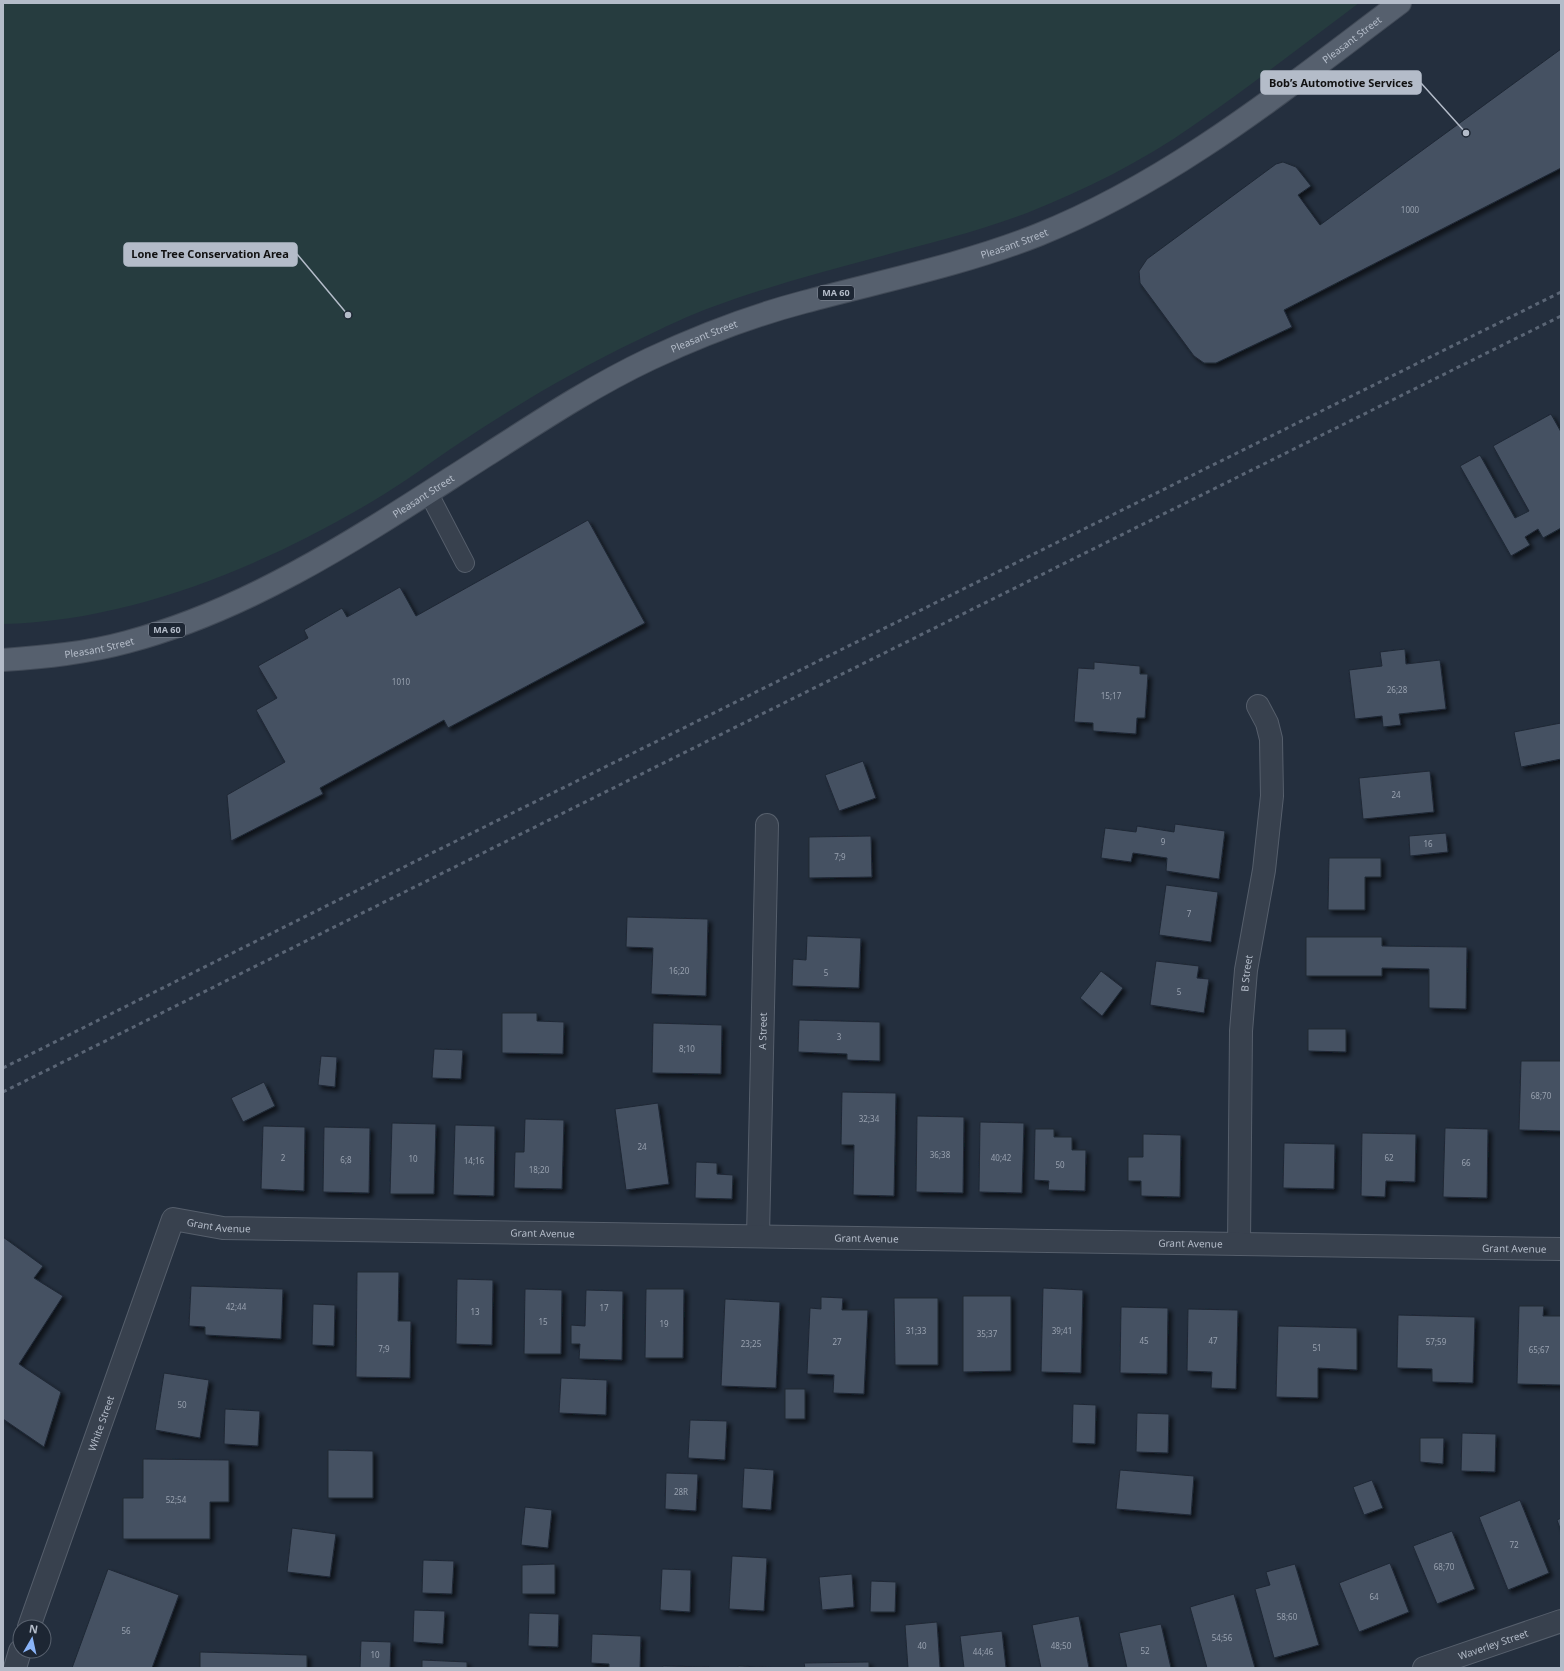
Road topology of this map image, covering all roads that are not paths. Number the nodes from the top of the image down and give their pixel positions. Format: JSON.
{"nodes":[{"id":1,"x":1400,"y":3,"type":"edge"},
{"id":2,"x":428,"y":492,"type":"junction"},
{"id":3,"x":465,"y":563,"type":"dead end"},
{"id":4,"x":3,"y":660,"type":"edge"},
{"id":5,"x":1258,"y":706,"type":"dead end"},
{"id":6,"x":768,"y":825,"type":"dead end"},
{"id":7,"x":173,"y":1219,"type":"joint"},
{"id":8,"x":758,"y":1236,"type":"junction"},
{"id":9,"x":1239,"y":1244,"type":"junction"},
{"id":10,"x":1561,"y":1249,"type":"edge"},
{"id":11,"x":32,"y":1619,"type":"edge"},
{"id":12,"x":1561,"y":1621,"type":"edge"},
{"id":13,"x":1424,"y":1668,"type":"edge"}],
"edges":[{"from":1,"to":2,"type":"main road","name":"Pleasant Street","number":"MA 60"},
{"from":2,"to":3,"type":"lane"},
{"from":2,"to":4,"type":"main road","name":"Pleasant Street","number":"MA 60"},
{"from":5,"to":9,"type":"street","name":"B Street"},
{"from":6,"to":8,"type":"street","name":"A Street"},
{"from":7,"to":8,"type":"street","name":"Grant Avenue"},
{"from":7,"to":11,"type":"street","name":"White Street"},
{"from":8,"to":9,"type":"street","name":"Grant Avenue"},
{"from":9,"to":10,"type":"street","name":"Grant Avenue"},
{"from":12,"to":13,"type":"street","name":"Waverley Street"}]}
